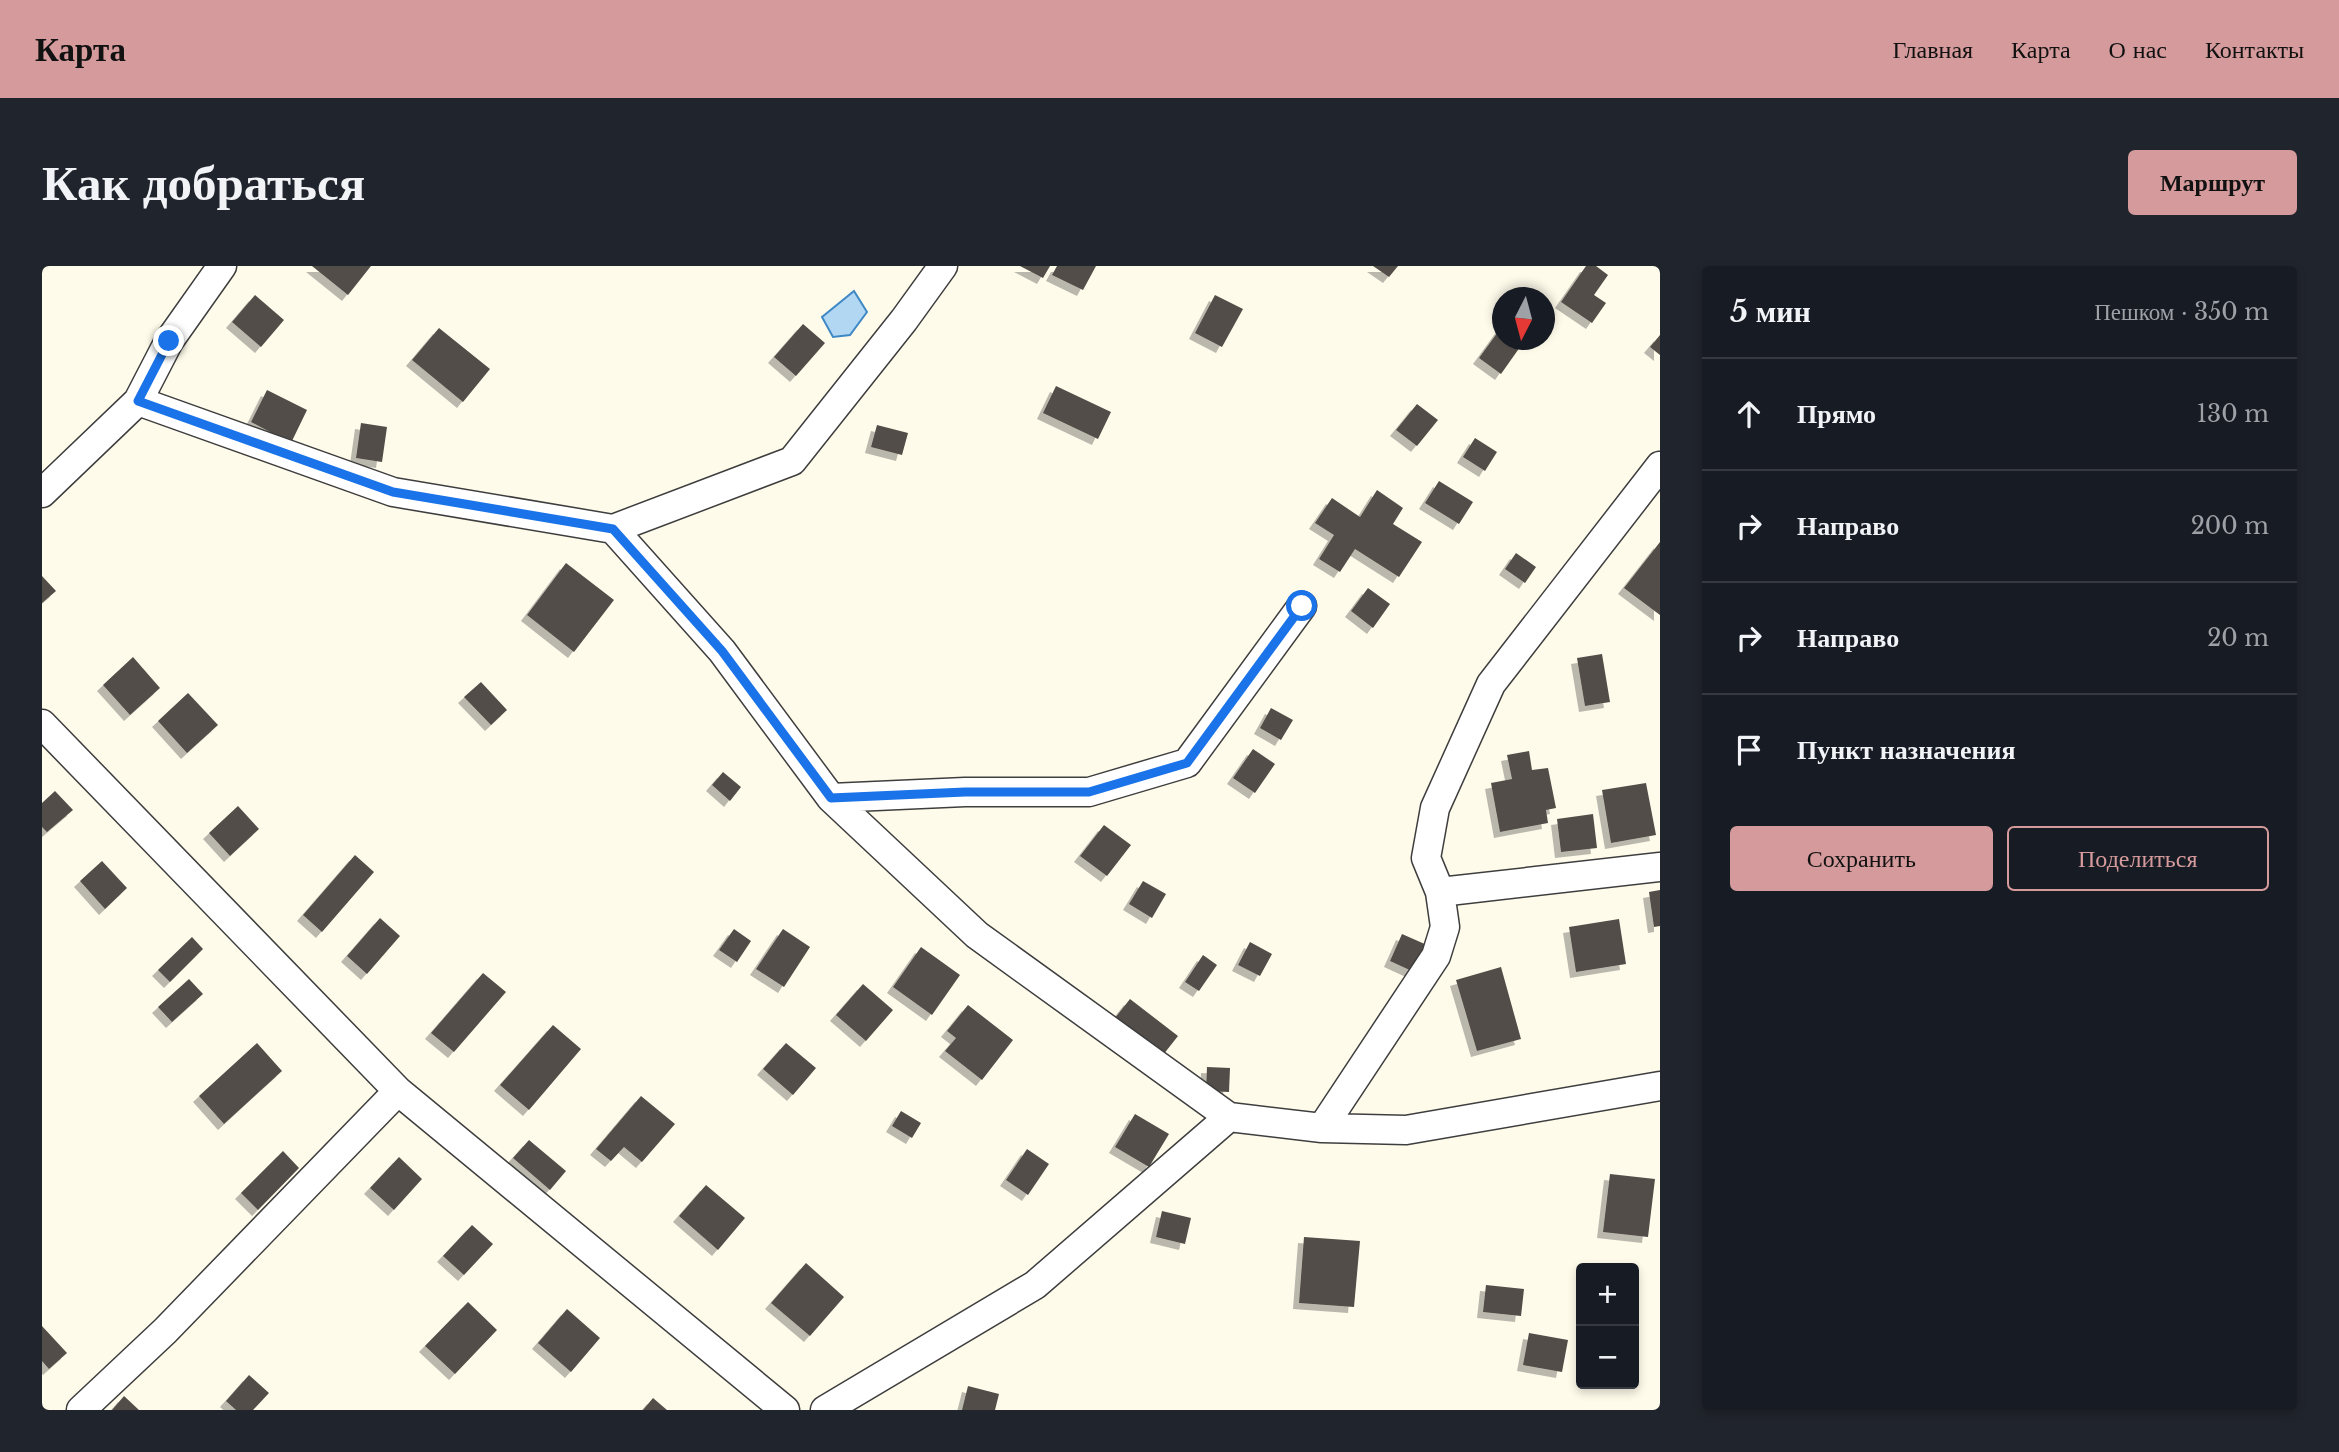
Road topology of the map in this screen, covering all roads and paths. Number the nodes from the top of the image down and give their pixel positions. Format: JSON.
{"nodes":[{"id":1,"x":222,"y":266,"type":"edge"},
{"id":2,"x":943,"y":266,"type":"edge"},
{"id":3,"x":138,"y":401,"type":"junction"},
{"id":4,"x":1660,"y":466,"type":"edge"},
{"id":5,"x":42,"y":493,"type":"edge"},
{"id":6,"x":613,"y":529,"type":"junction"},
{"id":7,"x":1302,"y":606,"type":"dead end"},
{"id":8,"x":42,"y":724,"type":"edge"},
{"id":9,"x":831,"y":798,"type":"junction"},
{"id":10,"x":1660,"y":867,"type":"edge"},
{"id":11,"x":1440,"y":892,"type":"junction"},
{"id":12,"x":1660,"y":1086,"type":"edge"},
{"id":13,"x":398,"y":1091,"type":"junction"},
{"id":14,"x":1229,"y":1117,"type":"junction"},
{"id":15,"x":1322,"y":1128,"type":"junction"},
{"id":16,"x":81,"y":1410,"type":"edge"},
{"id":17,"x":785,"y":1410,"type":"edge"},
{"id":18,"x":825,"y":1410,"type":"edge"}],
"edges":[{"from":1,"to":3,"type":"street"},
{"from":2,"to":6,"type":"street"},
{"from":3,"to":5,"type":"street"},
{"from":3,"to":6,"type":"street"},
{"from":4,"to":11,"type":"street"},
{"from":6,"to":9,"type":"street"},
{"from":7,"to":9,"type":"street"},
{"from":8,"to":13,"type":"street"},
{"from":9,"to":14,"type":"street"},
{"from":10,"to":11,"type":"street"},
{"from":11,"to":15,"type":"street"},
{"from":12,"to":15,"type":"street"},
{"from":13,"to":16,"type":"street"},
{"from":13,"to":17,"type":"street"},
{"from":14,"to":15,"type":"street"},
{"from":14,"to":18,"type":"street"}]}
